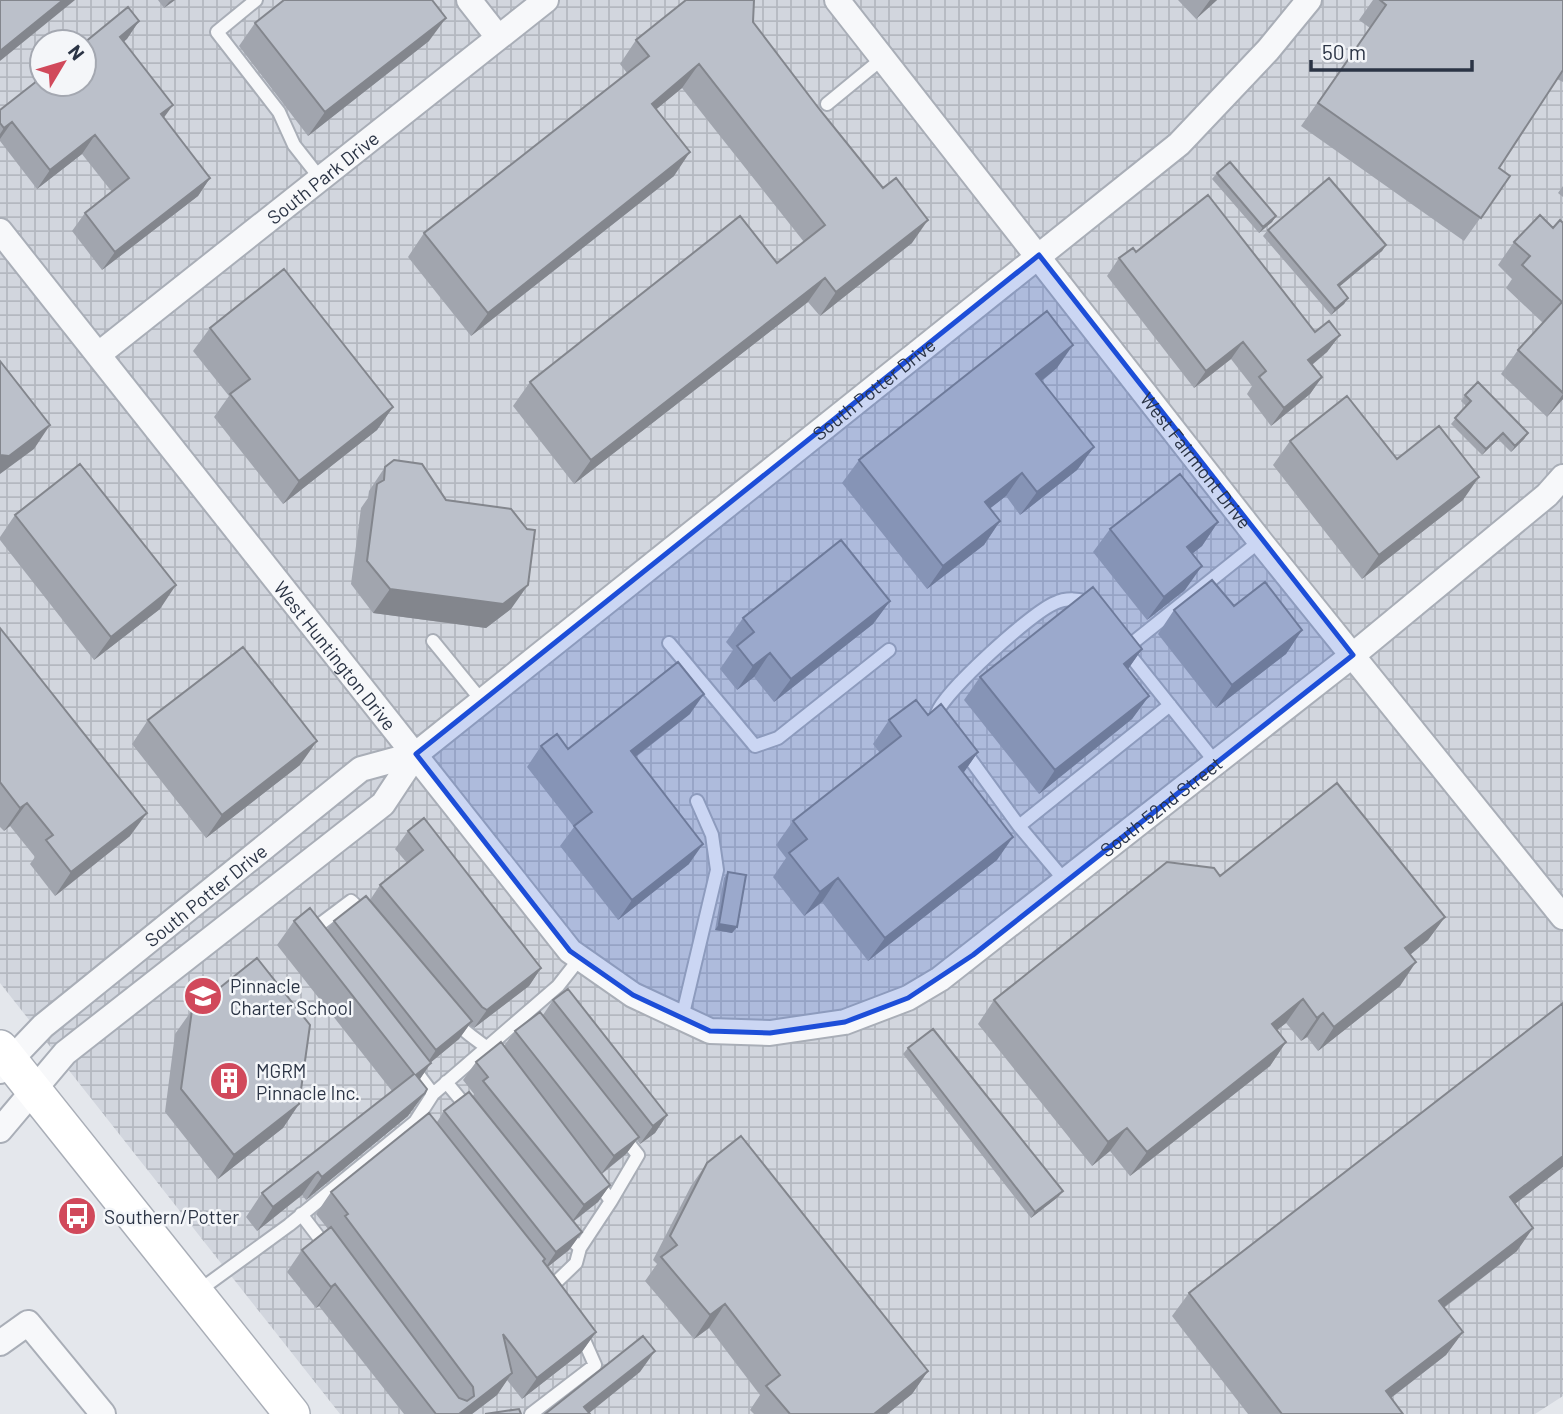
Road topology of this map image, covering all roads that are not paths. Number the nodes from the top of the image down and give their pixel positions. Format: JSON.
{"nodes":[{"id":1,"x":256,"y":0,"type":"edge"},
{"id":2,"x":469,"y":0,"type":"edge"},
{"id":3,"x":546,"y":0,"type":"edge"},
{"id":4,"x":837,"y":0,"type":"edge"},
{"id":5,"x":1309,"y":0,"type":"edge"},
{"id":6,"x":498,"y":37,"type":"junction"},
{"id":7,"x":883,"y":58,"type":"junction"},
{"id":8,"x":827,"y":104,"type":"dead end"},
{"id":9,"x":320,"y":178,"type":"junction"},
{"id":10,"x":0,"y":232,"type":"edge"},
{"id":11,"x":1039,"y":255,"type":"junction"},
{"id":12,"x":99,"y":354,"type":"junction"},
{"id":13,"x":1563,"y":477,"type":"edge"},
{"id":14,"x":1260,"y":541,"type":"junction"},
{"id":15,"x":1096,"y":612,"type":"edge"},
{"id":16,"x":433,"y":641,"type":"dead end"},
{"id":17,"x":669,"y":643,"type":"dead end"},
{"id":18,"x":889,"y":649,"type":"dead end"},
{"id":19,"x":1353,"y":655,"type":"junction"},
{"id":20,"x":482,"y":701,"type":"junction"},
{"id":21,"x":1170,"y":705,"type":"junction"},
{"id":22,"x":416,"y":754,"type":"junction"},
{"id":23,"x":1216,"y":763,"type":"junction"},
{"id":24,"x":697,"y":801,"type":"dead end"},
{"id":25,"x":1019,"y":826,"type":"junction"},
{"id":26,"x":1066,"y":883,"type":"junction"},
{"id":27,"x":1563,"y":917,"type":"edge"},
{"id":28,"x":380,"y":932,"type":"edge"},
{"id":29,"x":319,"y":949,"type":"edge"},
{"id":30,"x":580,"y":958,"type":"junction"},
{"id":31,"x":447,"y":1012,"type":"edge"},
{"id":32,"x":526,"y":1014,"type":"junction"},
{"id":33,"x":682,"y":1018,"type":"junction"},
{"id":34,"x":534,"y":1025,"type":"edge"},
{"id":35,"x":710,"y":1031,"type":"joint"},
{"id":36,"x":488,"y":1045,"type":"junction"},
{"id":37,"x":401,"y":1052,"type":"edge"},
{"id":38,"x":3,"y":1060,"type":"edge"},
{"id":39,"x":514,"y":1078,"type":"edge"},
{"id":40,"x":446,"y":1082,"type":"junction"},
{"id":41,"x":34,"y":1091,"type":"junction"},
{"id":42,"x":433,"y":1094,"type":"junction"},
{"id":43,"x":612,"y":1122,"type":"edge"},
{"id":44,"x":480,"y":1123,"type":"edge"},
{"id":45,"x":0,"y":1130,"type":"edge"},
{"id":46,"x":589,"y":1172,"type":"edge"},
{"id":47,"x":611,"y":1201,"type":"junction"},
{"id":48,"x":301,"y":1213,"type":"junction"},
{"id":49,"x":563,"y":1228,"type":"edge"},
{"id":50,"x":580,"y":1248,"type":"junction"},
{"id":51,"x":335,"y":1258,"type":"edge"},
{"id":52,"x":548,"y":1290,"type":"edge"},
{"id":53,"x":195,"y":1293,"type":"junction"},
{"id":54,"x":572,"y":1319,"type":"edge"},
{"id":55,"x":0,"y":1343,"type":"edge"},
{"id":56,"x":103,"y":1414,"type":"edge"},
{"id":57,"x":292,"y":1414,"type":"edge"},
{"id":58,"x":531,"y":1414,"type":"edge"}],
"edges":[{"from":1,"to":9,"type":"lane"},
{"from":2,"to":6,"type":"street"},
{"from":3,"to":6,"type":"street","name":"South Park Drive"},
{"from":4,"to":7,"type":"street","name":"West Fairmont Drive"},
{"from":5,"to":11,"type":"street","name":"South Potter Drive"},
{"from":6,"to":9,"type":"street","name":"South Park Drive"},
{"from":7,"to":8,"type":"lane"},
{"from":7,"to":11,"type":"street","name":"West Fairmont Drive"},
{"from":9,"to":12,"type":"street","name":"South Park Drive"},
{"from":10,"to":12,"type":"street","name":"West Huntington Drive"},
{"from":11,"to":14,"type":"street","name":"West Fairmont Drive"},
{"from":11,"to":20,"type":"street","name":"South Potter Drive"},
{"from":12,"to":22,"type":"street","name":"West Huntington Drive"},
{"from":13,"to":19,"type":"street","name":"South 52nd Street"},
{"from":14,"to":19,"type":"street","name":"West Fairmont Drive"},
{"from":14,"to":21,"type":"lane"},
{"from":15,"to":25,"type":"lane"},
{"from":16,"to":20,"type":"lane"},
{"from":17,"to":18,"type":"lane"},
{"from":19,"to":23,"type":"street","name":"South 52nd Street"},
{"from":19,"to":27,"type":"street","name":"West Fairmont Drive"},
{"from":20,"to":22,"type":"street","name":"South Potter Drive"},
{"from":21,"to":23,"type":"lane"},
{"from":21,"to":25,"type":"lane"},
{"from":22,"to":30,"type":"street","name":"West Huntington Drive"},
{"from":22,"to":38,"type":"street","name":"South Potter Drive"},
{"from":22,"to":41,"type":"street","name":"South Potter Drive"},
{"from":23,"to":26,"type":"street","name":"South 52nd Street"},
{"from":24,"to":33,"type":"lane"},
{"from":25,"to":26,"type":"lane"},
{"from":26,"to":35,"type":"street","name":"South 52nd Street"},
{"from":28,"to":29,"type":"lane"},
{"from":30,"to":32,"type":"lane"},
{"from":30,"to":33,"type":"street","name":"West Huntington Drive"},
{"from":31,"to":36,"type":"lane"},
{"from":32,"to":34,"type":"lane"},
{"from":32,"to":36,"type":"lane"},
{"from":33,"to":35,"type":"street","name":"West Huntington Drive"},
{"from":36,"to":39,"type":"lane"},
{"from":36,"to":40,"type":"lane"},
{"from":37,"to":42,"type":"lane"},
{"from":38,"to":41,"type":"main road"},
{"from":40,"to":42,"type":"lane"},
{"from":40,"to":44,"type":"lane"},
{"from":41,"to":45,"type":"street","name":"South Potter Drive"},
{"from":41,"to":53,"type":"main road"},
{"from":42,"to":48,"type":"lane"},
{"from":43,"to":47,"type":"lane"},
{"from":46,"to":47,"type":"lane"},
{"from":47,"to":50,"type":"lane"},
{"from":48,"to":51,"type":"lane"},
{"from":48,"to":53,"type":"lane"},
{"from":49,"to":50,"type":"lane"},
{"from":50,"to":52,"type":"lane"},
{"from":53,"to":57,"type":"main road"},
{"from":54,"to":58,"type":"lane"},
{"from":55,"to":56,"type":"street"}]}
